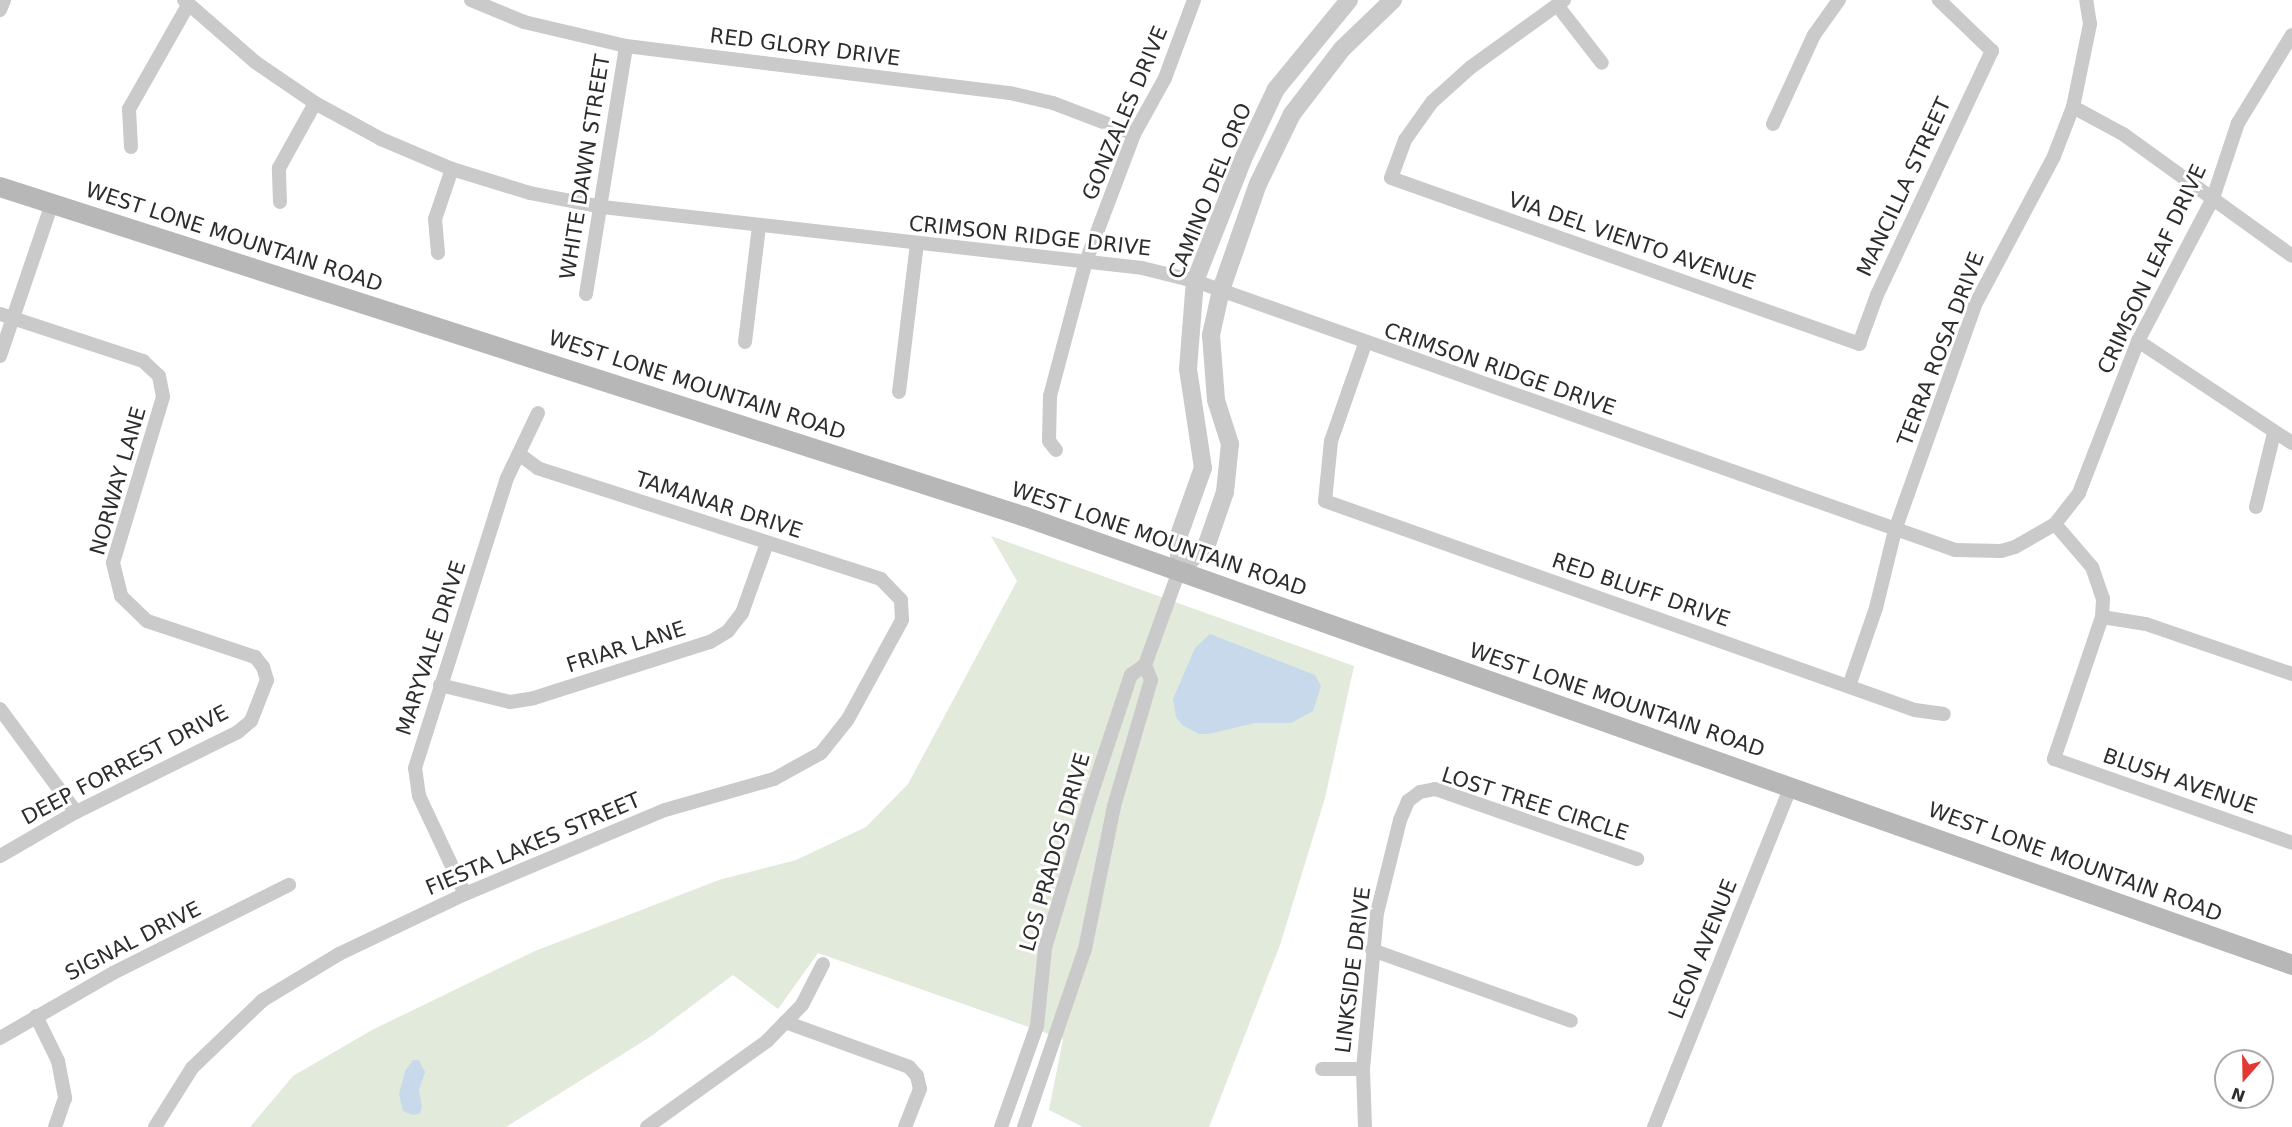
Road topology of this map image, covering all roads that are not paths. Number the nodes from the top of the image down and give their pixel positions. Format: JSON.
{"nodes":[{"id":1,"x":4,"y":0,"type":"edge"},
{"id":2,"x":471,"y":0,"type":"edge"},
{"id":3,"x":1194,"y":0,"type":"edge"},
{"id":4,"x":1350,"y":0,"type":"edge"},
{"id":5,"x":1393,"y":0,"type":"edge"},
{"id":6,"x":1839,"y":0,"type":"edge"},
{"id":7,"x":1939,"y":0,"type":"edge"},
{"id":8,"x":2086,"y":0,"type":"edge"},
{"id":9,"x":1561,"y":2,"type":"edge"},
{"id":10,"x":186,"y":3,"type":"edge"},
{"id":11,"x":0,"y":10,"type":"edge"},
{"id":12,"x":2292,"y":34,"type":"edge"},
{"id":13,"x":626,"y":46,"type":"junction"},
{"id":14,"x":2287,"y":54,"type":"edge"},
{"id":15,"x":1602,"y":63,"type":"dead end"},
{"id":16,"x":315,"y":103,"type":"junction"},
{"id":17,"x":2073,"y":107,"type":"junction"},
{"id":18,"x":1773,"y":124,"type":"dead end"},
{"id":19,"x":1134,"y":134,"type":"junction"},
{"id":20,"x":131,"y":147,"type":"dead end"},
{"id":21,"x":452,"y":169,"type":"junction"},
{"id":22,"x":0,"y":187,"type":"edge"},
{"id":23,"x":2212,"y":198,"type":"junction"},
{"id":24,"x":280,"y":202,"type":"dead end"},
{"id":25,"x":52,"y":203,"type":"junction"},
{"id":26,"x":602,"y":207,"type":"junction"},
{"id":27,"x":759,"y":226,"type":"junction"},
{"id":28,"x":917,"y":244,"type":"junction"},
{"id":29,"x":438,"y":253,"type":"dead end"},
{"id":30,"x":2292,"y":256,"type":"edge"},
{"id":31,"x":1085,"y":264,"type":"junction"},
{"id":32,"x":1195,"y":281,"type":"junction"},
{"id":33,"x":1221,"y":291,"type":"junction"},
{"id":34,"x":586,"y":294,"type":"dead end"},
{"id":35,"x":6,"y":316,"type":"edge"},
{"id":36,"x":2138,"y":341,"type":"junction"},
{"id":37,"x":745,"y":342,"type":"dead end"},
{"id":38,"x":1365,"y":344,"type":"junction"},
{"id":39,"x":1859,"y":344,"type":"joint"},
{"id":40,"x":0,"y":356,"type":"edge"},
{"id":41,"x":899,"y":392,"type":"dead end"},
{"id":42,"x":538,"y":413,"type":"dead end"},
{"id":43,"x":2274,"y":433,"type":"junction"},
{"id":44,"x":2292,"y":443,"type":"edge"},
{"id":45,"x":1056,"y":450,"type":"dead end"},
{"id":46,"x":519,"y":454,"type":"junction"},
{"id":47,"x":2256,"y":507,"type":"dead end"},
{"id":48,"x":2055,"y":524,"type":"junction"},
{"id":49,"x":1895,"y":530,"type":"junction"},
{"id":50,"x":767,"y":543,"type":"junction"},
{"id":51,"x":1179,"y":571,"type":"junction"},
{"id":52,"x":901,"y":600,"type":"joint"},
{"id":53,"x":2102,"y":617,"type":"junction"},
{"id":54,"x":1145,"y":665,"type":"junction"},
{"id":55,"x":263,"y":667,"type":"joint"},
{"id":56,"x":2292,"y":674,"type":"edge"},
{"id":57,"x":440,"y":685,"type":"junction"},
{"id":58,"x":1849,"y":686,"type":"junction"},
{"id":59,"x":0,"y":710,"type":"edge"},
{"id":60,"x":1944,"y":714,"type":"dead end"},
{"id":61,"x":1791,"y":787,"type":"junction"},
{"id":62,"x":1420,"y":792,"type":"joint"},
{"id":63,"x":76,"y":812,"type":"junction"},
{"id":64,"x":2292,"y":843,"type":"edge"},
{"id":65,"x":0,"y":856,"type":"edge"},
{"id":66,"x":1637,"y":860,"type":"dead end"},
{"id":67,"x":289,"y":885,"type":"dead end"},
{"id":68,"x":465,"y":894,"type":"junction"},
{"id":69,"x":1372,"y":950,"type":"junction"},
{"id":70,"x":823,"y":964,"type":"dead end"},
{"id":71,"x":2292,"y":964,"type":"edge"},
{"id":72,"x":36,"y":1016,"type":"junction"},
{"id":73,"x":785,"y":1022,"type":"junction"},
{"id":74,"x":1571,"y":1022,"type":"dead end"},
{"id":75,"x":0,"y":1038,"type":"edge"},
{"id":76,"x":1363,"y":1069,"type":"junction"},
{"id":77,"x":1322,"y":1070,"type":"dead end"},
{"id":78,"x":55,"y":1127,"type":"edge"},
{"id":79,"x":155,"y":1127,"type":"edge"},
{"id":80,"x":647,"y":1127,"type":"edge"},
{"id":81,"x":905,"y":1127,"type":"edge"},
{"id":82,"x":1000,"y":1127,"type":"edge"},
{"id":83,"x":1024,"y":1127,"type":"edge"},
{"id":84,"x":1365,"y":1127,"type":"edge"},
{"id":85,"x":1654,"y":1127,"type":"edge"}],
"edges":[{"from":1,"to":11,"type":"street"},
{"from":2,"to":13,"type":"street","name":"RED GLORY DRIVE"},
{"from":3,"to":19,"type":"street","name":"GONZALES DRIVE"},
{"from":4,"to":32,"type":"street","name":"CAMINO DEL ORO"},
{"from":5,"to":33,"type":"street","name":"CAMINO DEL ORO"},
{"from":6,"to":18,"type":"street"},
{"from":7,"to":39,"type":"street","name":"MANCILLA STREET"},
{"from":8,"to":17,"type":"street","name":"TERRA ROSA DRIVE"},
{"from":9,"to":15,"type":"street"},
{"from":9,"to":39,"type":"street","name":"VIA DEL VIENTO AVENUE"},
{"from":10,"to":16,"type":"street","name":"CRIMSON RIDGE DRIVE"},
{"from":10,"to":20,"type":"street"},
{"from":12,"to":14,"type":"street","name":"CRIMSON LEAF DRIVE"},
{"from":13,"to":19,"type":"street","name":"RED GLORY DRIVE"},
{"from":13,"to":26,"type":"street","name":"WHITE DAWN STREET"},
{"from":14,"to":23,"type":"street","name":"CRIMSON LEAF DRIVE"},
{"from":16,"to":21,"type":"street","name":"CRIMSON RIDGE DRIVE"},
{"from":16,"to":24,"type":"street"},
{"from":17,"to":23,"type":"street"},
{"from":17,"to":49,"type":"street","name":"TERRA ROSA DRIVE"},
{"from":19,"to":31,"type":"street","name":"GONZALES DRIVE"},
{"from":21,"to":26,"type":"street","name":"CRIMSON RIDGE DRIVE"},
{"from":21,"to":29,"type":"street"},
{"from":22,"to":25,"type":"main road","name":"WEST LONE MOUNTAIN ROAD"},
{"from":23,"to":30,"type":"street"},
{"from":23,"to":36,"type":"street","name":"CRIMSON LEAF DRIVE"},
{"from":25,"to":35,"type":"street"},
{"from":25,"to":51,"type":"main road","name":"WEST LONE MOUNTAIN ROAD"},
{"from":26,"to":27,"type":"street","name":"CRIMSON RIDGE DRIVE"},
{"from":26,"to":34,"type":"street","name":"WHITE DAWN STREET"},
{"from":27,"to":28,"type":"street","name":"CRIMSON RIDGE DRIVE"},
{"from":27,"to":37,"type":"street"},
{"from":28,"to":31,"type":"street","name":"CRIMSON RIDGE DRIVE"},
{"from":28,"to":41,"type":"street"},
{"from":31,"to":32,"type":"street","name":"CRIMSON RIDGE DRIVE"},
{"from":31,"to":45,"type":"street","name":"GONZALES DRIVE"},
{"from":32,"to":33,"type":"street","name":"CRIMSON RIDGE DRIVE"},
{"from":32,"to":51,"type":"street","name":"CAMINO DEL ORO"},
{"from":33,"to":38,"type":"street","name":"CRIMSON RIDGE DRIVE"},
{"from":33,"to":51,"type":"street","name":"CAMINO DEL ORO"},
{"from":35,"to":40,"type":"street"},
{"from":35,"to":55,"type":"street","name":"NORWAY LANE"},
{"from":36,"to":43,"type":"street"},
{"from":36,"to":48,"type":"street","name":"CRIMSON LEAF DRIVE"},
{"from":38,"to":49,"type":"street","name":"CRIMSON RIDGE DRIVE"},
{"from":38,"to":58,"type":"street","name":"RED BLUFF DRIVE"},
{"from":42,"to":46,"type":"street","name":"MARYVALE DRIVE"},
{"from":43,"to":44,"type":"street"},
{"from":43,"to":47,"type":"street"},
{"from":46,"to":50,"type":"street","name":"TAMANAR DRIVE"},
{"from":46,"to":57,"type":"street","name":"MARYVALE DRIVE"},
{"from":48,"to":49,"type":"street","name":"CRIMSON RIDGE DRIVE"},
{"from":48,"to":53,"type":"street"},
{"from":49,"to":58,"type":"street","name":"TERRA ROSA DRIVE"},
{"from":50,"to":52,"type":"street","name":"TAMANAR DRIVE"},
{"from":50,"to":57,"type":"street","name":"FRIAR LANE"},
{"from":51,"to":54,"type":"street","name":"LOS PRADOS DRIVE"},
{"from":51,"to":61,"type":"main road","name":"WEST LONE MOUNTAIN ROAD"},
{"from":52,"to":68,"type":"street","name":"FIESTA LAKES STREET"},
{"from":53,"to":56,"type":"street"},
{"from":53,"to":64,"type":"street","name":"BLUSH AVENUE"},
{"from":54,"to":82,"type":"street","name":"LOS PRADOS DRIVE"},
{"from":54,"to":83,"type":"street","name":"LOS PRADOS DRIVE"},
{"from":55,"to":63,"type":"street","name":"DEEP FORREST DRIVE"},
{"from":57,"to":68,"type":"street","name":"MARYVALE DRIVE"},
{"from":58,"to":60,"type":"street","name":"RED BLUFF DRIVE"},
{"from":59,"to":63,"type":"street"},
{"from":61,"to":71,"type":"main road","name":"WEST LONE MOUNTAIN ROAD"},
{"from":61,"to":85,"type":"street","name":"LEON AVENUE"},
{"from":62,"to":66,"type":"street","name":"LOST TREE CIRCLE"},
{"from":62,"to":69,"type":"street","name":"LINKSIDE DRIVE"},
{"from":63,"to":65,"type":"street","name":"DEEP FORREST DRIVE"},
{"from":67,"to":72,"type":"street","name":"SIGNAL DRIVE"},
{"from":68,"to":79,"type":"street","name":"FIESTA LAKES STREET"},
{"from":69,"to":74,"type":"street"},
{"from":69,"to":76,"type":"street","name":"LINKSIDE DRIVE"},
{"from":70,"to":73,"type":"street"},
{"from":72,"to":75,"type":"street","name":"SIGNAL DRIVE"},
{"from":72,"to":78,"type":"street"},
{"from":73,"to":80,"type":"street"},
{"from":73,"to":81,"type":"street"},
{"from":76,"to":77,"type":"street"},
{"from":76,"to":84,"type":"street","name":"LINKSIDE DRIVE"}]}
